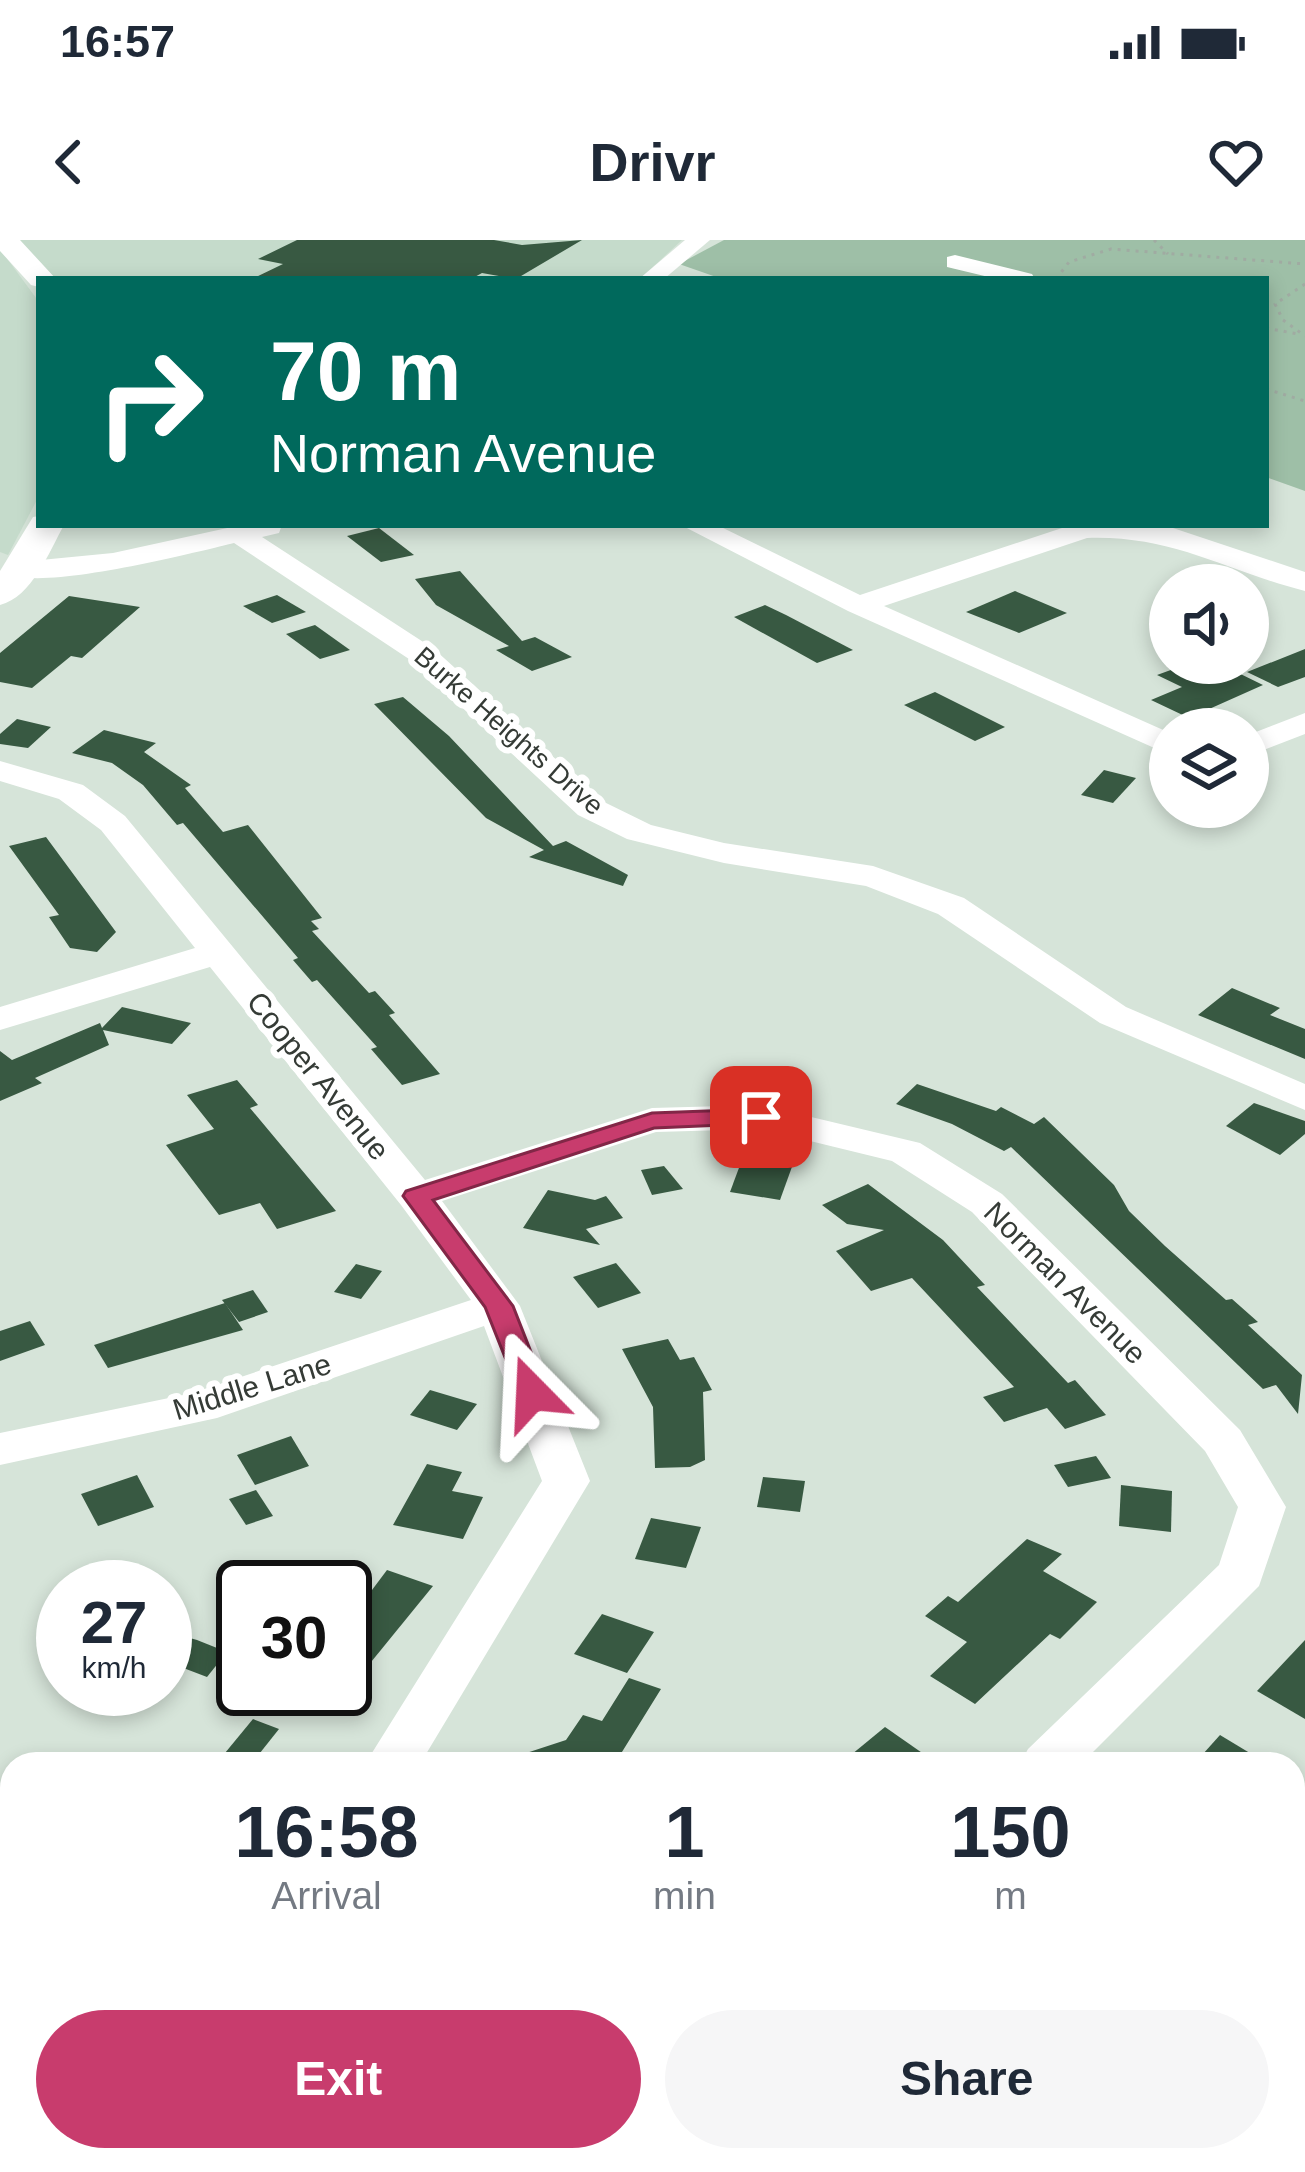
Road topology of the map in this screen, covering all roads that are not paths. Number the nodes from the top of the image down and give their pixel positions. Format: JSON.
{"nodes":[{"id":1,"x":5,"y":240,"type":"edge"},
{"id":2,"x":700,"y":240,"type":"edge"},
{"id":3,"x":956,"y":262,"type":"dead end"},
{"id":4,"x":38,"y":276,"type":"edge"},
{"id":5,"x":654,"y":276,"type":"edge"},
{"id":6,"x":1012,"y":276,"type":"edge"},
{"id":7,"x":44,"y":528,"type":"edge"},
{"id":8,"x":267,"y":528,"type":"edge"},
{"id":9,"x":701,"y":528,"type":"edge"},
{"id":10,"x":1103,"y":528,"type":"edge"},
{"id":11,"x":1122,"y":528,"type":"edge"},
{"id":12,"x":242,"y":536,"type":"junction"},
{"id":13,"x":10,"y":582,"type":"edge"},
{"id":14,"x":1305,"y":582,"type":"edge"},
{"id":15,"x":858,"y":605,"type":"junction"},
{"id":16,"x":1305,"y":723,"type":"edge"},
{"id":17,"x":1149,"y":737,"type":"edge"},
{"id":18,"x":1269,"y":738,"type":"edge"},
{"id":19,"x":0,"y":771,"type":"edge"},
{"id":20,"x":217,"y":953,"type":"junction"},
{"id":21,"x":0,"y":1019,"type":"edge"},
{"id":22,"x":1305,"y":1098,"type":"edge"},
{"id":23,"x":416,"y":1196,"type":"junction"},
{"id":24,"x":499,"y":1306,"type":"junction"},
{"id":25,"x":0,"y":1449,"type":"edge"},
{"id":26,"x":399,"y":1752,"type":"edge"},
{"id":27,"x":1059,"y":1752,"type":"edge"}],
"edges":[{"from":1,"to":4,"type":"main road"},
{"from":2,"to":5,"type":"street"},
{"from":3,"to":6,"type":"street"},
{"from":7,"to":13,"type":"main road"},
{"from":8,"to":12,"type":"street"},
{"from":9,"to":15,"type":"street"},
{"from":10,"to":15,"type":"street"},
{"from":11,"to":14,"type":"street"},
{"from":12,"to":13,"type":"street"},
{"from":12,"to":22,"type":"street","name":"Burke Heights Drive"},
{"from":15,"to":17,"type":"street"},
{"from":16,"to":18,"type":"street"},
{"from":19,"to":20,"type":"street","name":"Cooper Avenue"},
{"from":20,"to":21,"type":"street"},
{"from":20,"to":23,"type":"street","name":"Cooper Avenue"},
{"from":23,"to":24,"type":"street","name":"Cooper Avenue"},
{"from":23,"to":27,"type":"street","name":"Norman Avenue"},
{"from":24,"to":25,"type":"street","name":"Middle Lane"},
{"from":24,"to":26,"type":"street","name":"Cooper Avenue"}]}
